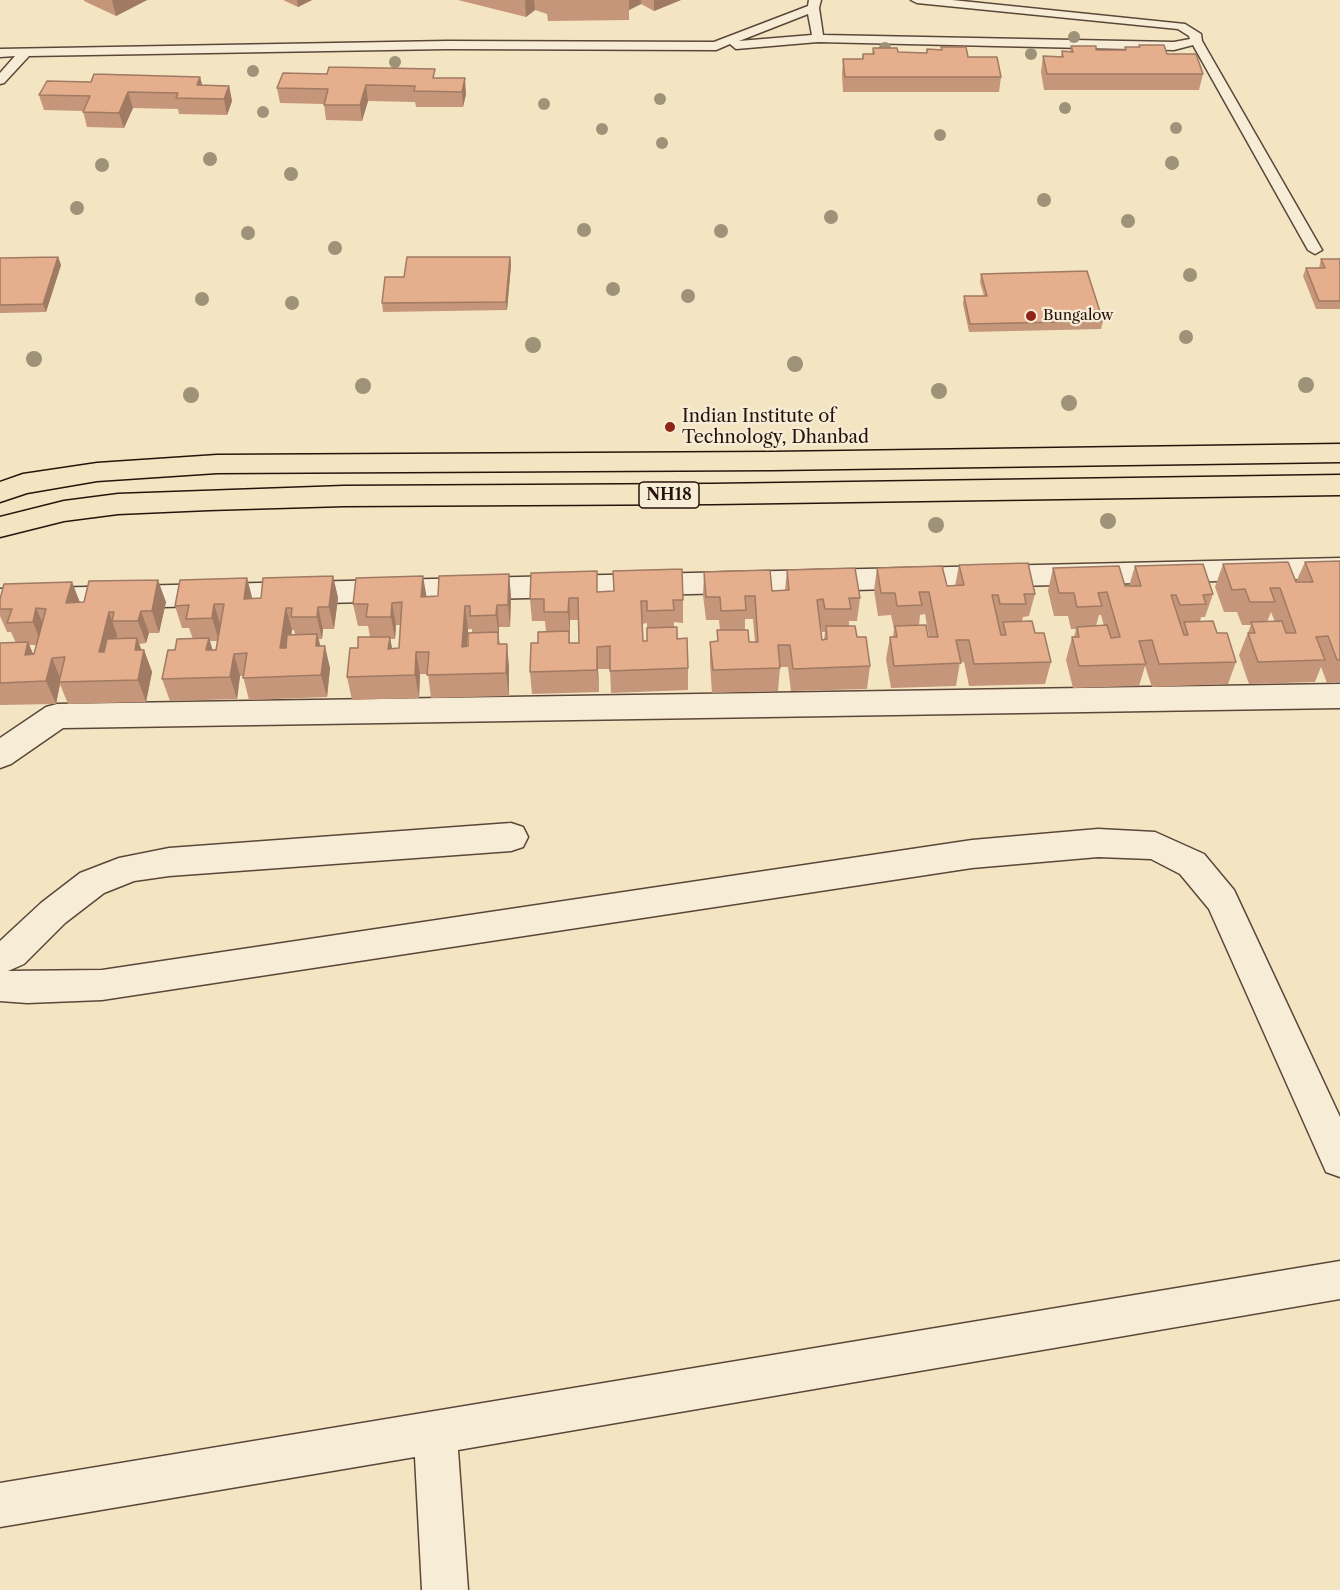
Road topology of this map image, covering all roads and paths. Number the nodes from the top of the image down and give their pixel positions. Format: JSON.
{"nodes":[{"id":1,"x":917,"y":0,"type":"edge"},
{"id":2,"x":814,"y":4,"type":"edge"},
{"id":3,"x":818,"y":38,"type":"junction"},
{"id":4,"x":1196,"y":41,"type":"junction"},
{"id":5,"x":716,"y":46,"type":"junction"},
{"id":6,"x":0,"y":53,"type":"edge"},
{"id":7,"x":25,"y":53,"type":"junction"},
{"id":8,"x":0,"y":80,"type":"edge"},
{"id":9,"x":1315,"y":250,"type":"dead end"},
{"id":10,"x":1340,"y":453,"type":"edge"},
{"id":11,"x":1340,"y":485,"type":"edge"},
{"id":12,"x":0,"y":492,"type":"edge"},
{"id":13,"x":0,"y":527,"type":"edge"},
{"id":14,"x":1340,"y":568,"type":"edge"},
{"id":15,"x":0,"y":600,"type":"edge"},
{"id":16,"x":1340,"y":696,"type":"edge"},
{"id":17,"x":0,"y":755,"type":"edge"},
{"id":18,"x":511,"y":837,"type":"dead end"},
{"id":19,"x":0,"y":959,"type":"edge"},
{"id":20,"x":0,"y":986,"type":"edge"},
{"id":21,"x":1340,"y":1158,"type":"edge"},
{"id":22,"x":1340,"y":1280,"type":"edge"},
{"id":23,"x":435,"y":1433,"type":"junction"},
{"id":24,"x":0,"y":1505,"type":"edge"},
{"id":25,"x":446,"y":1590,"type":"edge"}],
"edges":[{"from":1,"to":4,"type":"lane"},
{"from":2,"to":3,"type":"lane"},
{"from":2,"to":5,"type":"lane"},
{"from":3,"to":4,"type":"lane"},
{"from":3,"to":5,"type":"lane"},
{"from":4,"to":9,"type":"lane"},
{"from":5,"to":7,"type":"lane"},
{"from":6,"to":7,"type":"lane"},
{"from":7,"to":8,"type":"lane"},
{"from":10,"to":12,"type":"highway","number":"NH18"},
{"from":11,"to":13,"type":"highway","number":"NH18"},
{"from":14,"to":15,"type":"street"},
{"from":16,"to":17,"type":"street"},
{"from":18,"to":19,"type":"street"},
{"from":20,"to":21,"type":"street"},
{"from":22,"to":23,"type":"street"},
{"from":23,"to":24,"type":"street"},
{"from":23,"to":25,"type":"street"}]}
